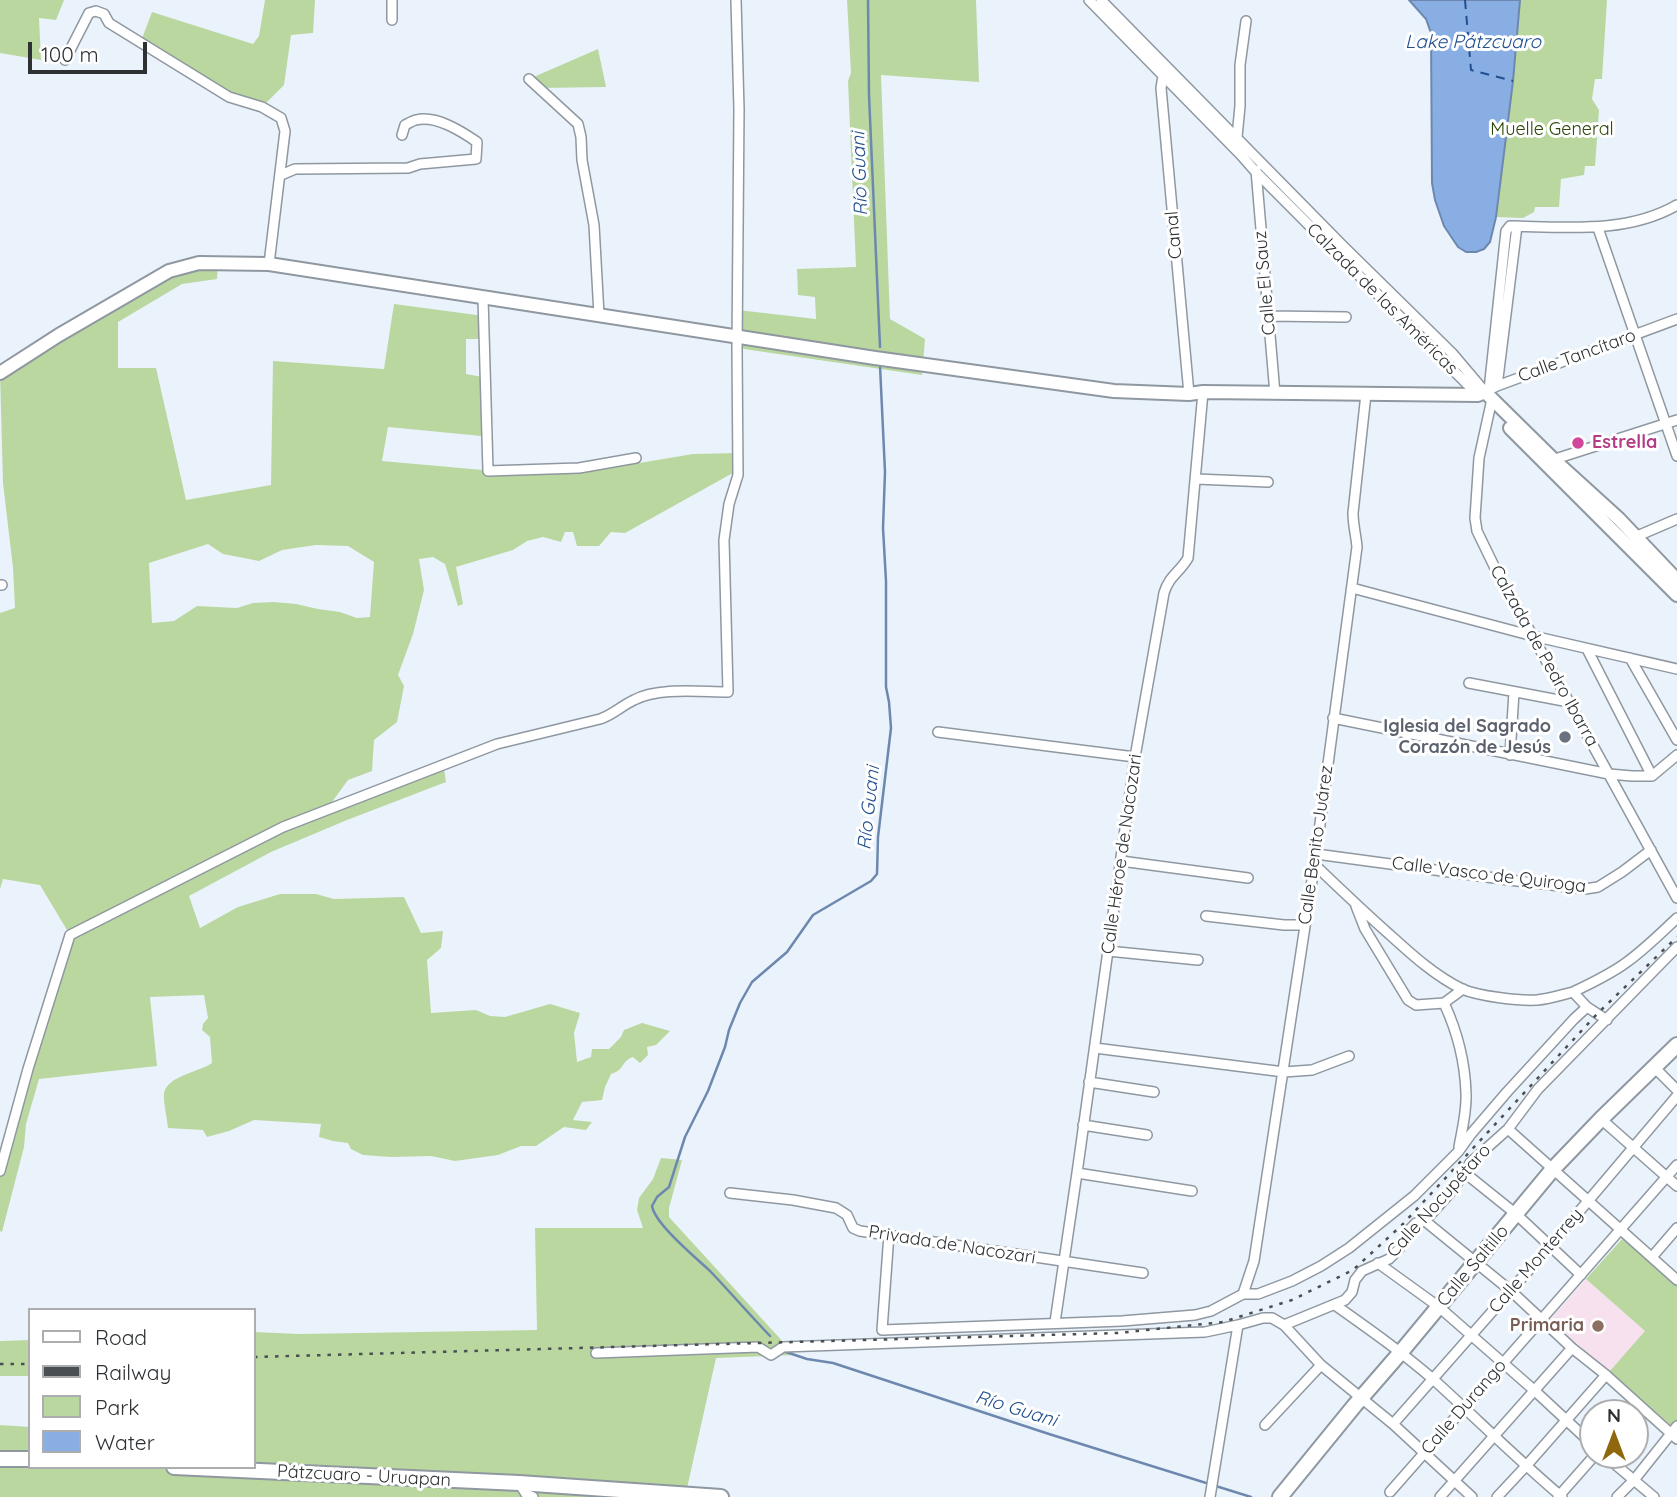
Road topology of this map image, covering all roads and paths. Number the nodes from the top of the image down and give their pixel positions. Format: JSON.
{"nodes":[{"id":1,"x":392,"y":0,"type":"edge"},
{"id":2,"x":736,"y":0,"type":"edge"},
{"id":3,"x":1089,"y":0,"type":"edge"},
{"id":4,"x":1102,"y":5,"type":"edge"},
{"id":5,"x":391,"y":20,"type":"dead end"},
{"id":6,"x":1246,"y":21,"type":"dead end"},
{"id":7,"x":65,"y":60,"type":"dead end"},
{"id":8,"x":1163,"y":76,"type":"junction"},
{"id":9,"x":529,"y":79,"type":"dead end"},
{"id":10,"x":402,"y":135,"type":"dead end"},
{"id":11,"x":1237,"y":137,"type":"junction"},
{"id":12,"x":1263,"y":164,"type":"junction"},
{"id":13,"x":1255,"y":171,"type":"junction"},
{"id":14,"x":281,"y":175,"type":"junction"},
{"id":15,"x":1677,"y":205,"type":"edge"},
{"id":16,"x":1598,"y":228,"type":"junction"},
{"id":17,"x":269,"y":264,"type":"junction"},
{"id":18,"x":483,"y":298,"type":"junction"},
{"id":19,"x":599,"y":315,"type":"junction"},
{"id":20,"x":1268,"y":316,"type":"junction"},
{"id":21,"x":1346,"y":317,"type":"dead end"},
{"id":22,"x":1677,"y":319,"type":"edge"},
{"id":23,"x":1635,"y":334,"type":"junction"},
{"id":24,"x":737,"y":337,"type":"junction"},
{"id":25,"x":0,"y":373,"type":"edge"},
{"id":26,"x":1203,"y":393,"type":"junction"},
{"id":27,"x":1189,"y":394,"type":"junction"},
{"id":28,"x":1275,"y":394,"type":"junction"},
{"id":29,"x":1366,"y":394,"type":"junction"},
{"id":30,"x":1489,"y":395,"type":"junction"},
{"id":31,"x":1677,"y":420,"type":"edge"},
{"id":32,"x":1666,"y":424,"type":"junction"},
{"id":33,"x":1677,"y":456,"type":"edge"},
{"id":34,"x":636,"y":458,"type":"dead end"},
{"id":35,"x":1548,"y":461,"type":"junction"},
{"id":36,"x":1196,"y":479,"type":"junction"},
{"id":37,"x":1268,"y":482,"type":"dead end"},
{"id":38,"x":1619,"y":519,"type":"junction"},
{"id":39,"x":1677,"y":519,"type":"edge"},
{"id":40,"x":1608,"y":527,"type":"junction"},
{"id":41,"x":1635,"y":537,"type":"junction"},
{"id":42,"x":1677,"y":580,"type":"edge"},
{"id":43,"x":1352,"y":588,"type":"junction"},
{"id":44,"x":1677,"y":595,"type":"edge"},
{"id":45,"x":1533,"y":636,"type":"junction"},
{"id":46,"x":1587,"y":649,"type":"junction"},
{"id":47,"x":1630,"y":659,"type":"junction"},
{"id":48,"x":1677,"y":669,"type":"edge"},
{"id":49,"x":1469,"y":682,"type":"dead end"},
{"id":50,"x":1514,"y":692,"type":"junction"},
{"id":51,"x":1569,"y":702,"type":"junction"},
{"id":52,"x":1333,"y":718,"type":"junction"},
{"id":53,"x":938,"y":733,"type":"dead end"},
{"id":54,"x":1677,"y":740,"type":"edge"},
{"id":55,"x":1510,"y":755,"type":"junction"},
{"id":56,"x":1677,"y":755,"type":"edge"},
{"id":57,"x":1135,"y":757,"type":"junction"},
{"id":58,"x":1609,"y":774,"type":"junction"},
{"id":59,"x":1653,"y":776,"type":"junction"},
{"id":60,"x":1651,"y":850,"type":"junction"},
{"id":61,"x":1315,"y":859,"type":"junction"},
{"id":62,"x":1121,"y":861,"type":"junction"},
{"id":63,"x":1248,"y":878,"type":"dead end"},
{"id":64,"x":1677,"y":898,"type":"edge"},
{"id":65,"x":1355,"y":904,"type":"junction"},
{"id":66,"x":1206,"y":916,"type":"dead end"},
{"id":67,"x":1677,"y":918,"type":"edge"},
{"id":68,"x":1305,"y":925,"type":"junction"},
{"id":69,"x":1677,"y":947,"type":"edge"},
{"id":70,"x":1108,"y":951,"type":"junction"},
{"id":71,"x":1198,"y":960,"type":"dead end"},
{"id":72,"x":1463,"y":989,"type":"junction"},
{"id":73,"x":1573,"y":992,"type":"junction"},
{"id":74,"x":1444,"y":1003,"type":"junction"},
{"id":75,"x":1587,"y":1007,"type":"junction"},
{"id":76,"x":1607,"y":1020,"type":"junction"},
{"id":77,"x":1677,"y":1045,"type":"edge"},
{"id":78,"x":1095,"y":1048,"type":"junction"},
{"id":79,"x":1349,"y":1056,"type":"dead end"},
{"id":80,"x":1654,"y":1067,"type":"junction"},
{"id":81,"x":1284,"y":1072,"type":"junction"},
{"id":82,"x":1089,"y":1082,"type":"junction"},
{"id":83,"x":1677,"y":1090,"type":"edge"},
{"id":84,"x":1154,"y":1092,"type":"dead end"},
{"id":85,"x":1677,"y":1096,"type":"edge"},
{"id":86,"x":1601,"y":1119,"type":"junction"},
{"id":87,"x":1083,"y":1125,"type":"junction"},
{"id":88,"x":1508,"y":1129,"type":"junction"},
{"id":89,"x":1147,"y":1135,"type":"dead end"},
{"id":90,"x":1633,"y":1147,"type":"junction"},
{"id":91,"x":1458,"y":1152,"type":"junction"},
{"id":92,"x":1677,"y":1164,"type":"edge"},
{"id":93,"x":1553,"y":1170,"type":"junction"},
{"id":94,"x":0,"y":1171,"type":"edge"},
{"id":95,"x":1077,"y":1173,"type":"junction"},
{"id":96,"x":1465,"y":1173,"type":"junction"},
{"id":97,"x":1667,"y":1177,"type":"junction"},
{"id":98,"x":1677,"y":1186,"type":"edge"},
{"id":99,"x":1192,"y":1191,"type":"dead end"},
{"id":100,"x":730,"y":1193,"type":"dead end"},
{"id":101,"x":1588,"y":1202,"type":"junction"},
{"id":102,"x":1516,"y":1214,"type":"junction"},
{"id":103,"x":1426,"y":1221,"type":"junction"},
{"id":104,"x":1677,"y":1228,"type":"edge"},
{"id":105,"x":1620,"y":1229,"type":"junction"},
{"id":106,"x":889,"y":1234,"type":"junction"},
{"id":107,"x":1550,"y":1246,"type":"junction"},
{"id":108,"x":1652,"y":1256,"type":"junction"},
{"id":109,"x":1063,"y":1262,"type":"junction"},
{"id":110,"x":1476,"y":1262,"type":"junction"},
{"id":111,"x":1378,"y":1263,"type":"junction"},
{"id":112,"x":1143,"y":1273,"type":"dead end"},
{"id":113,"x":1581,"y":1275,"type":"junction"},
{"id":114,"x":1677,"y":1280,"type":"edge"},
{"id":115,"x":1511,"y":1291,"type":"junction"},
{"id":116,"x":1243,"y":1294,"type":"junction"},
{"id":117,"x":1335,"y":1305,"type":"junction"},
{"id":118,"x":1438,"y":1307,"type":"junction"},
{"id":119,"x":1541,"y":1318,"type":"junction"},
{"id":120,"x":1055,"y":1322,"type":"junction"},
{"id":121,"x":1238,"y":1325,"type":"junction"},
{"id":122,"x":1284,"y":1325,"type":"junction"},
{"id":123,"x":1471,"y":1336,"type":"junction"},
{"id":124,"x":1572,"y":1348,"type":"junction"},
{"id":125,"x":1401,"y":1352,"type":"junction"},
{"id":126,"x":596,"y":1353,"type":"dead end"},
{"id":127,"x":1503,"y":1363,"type":"junction"},
{"id":128,"x":1321,"y":1365,"type":"junction"},
{"id":129,"x":1606,"y":1375,"type":"junction"},
{"id":130,"x":1434,"y":1380,"type":"junction"},
{"id":131,"x":1535,"y":1391,"type":"junction"},
{"id":132,"x":1361,"y":1398,"type":"junction"},
{"id":133,"x":1627,"y":1399,"type":"edge"},
{"id":134,"x":1464,"y":1409,"type":"junction"},
{"id":135,"x":1649,"y":1417,"type":"edge"},
{"id":136,"x":1565,"y":1420,"type":"junction"},
{"id":137,"x":1393,"y":1424,"type":"junction"},
{"id":138,"x":1265,"y":1425,"type":"dead end"},
{"id":139,"x":1579,"y":1432,"type":"edge"},
{"id":140,"x":1675,"y":1433,"type":"edge"},
{"id":141,"x":1493,"y":1437,"type":"junction"},
{"id":142,"x":1425,"y":1453,"type":"junction"},
{"id":143,"x":0,"y":1459,"type":"edge"},
{"id":144,"x":28,"y":1459,"type":"edge"},
{"id":145,"x":1526,"y":1466,"type":"junction"},
{"id":146,"x":217,"y":1469,"type":"edge"},
{"id":147,"x":1583,"y":1469,"type":"edge"},
{"id":148,"x":1621,"y":1469,"type":"edge"},
{"id":149,"x":1634,"y":1480,"type":"junction"},
{"id":150,"x":1455,"y":1482,"type":"junction"},
{"id":151,"x":519,"y":1483,"type":"junction"},
{"id":152,"x":1390,"y":1492,"type":"dead end"},
{"id":153,"x":1210,"y":1494,"type":"edge"},
{"id":154,"x":690,"y":1496,"type":"edge"},
{"id":155,"x":1559,"y":1496,"type":"edge"},
{"id":156,"x":533,"y":1497,"type":"edge"},
{"id":157,"x":721,"y":1497,"type":"edge"},
{"id":158,"x":1280,"y":1497,"type":"edge"},
{"id":159,"x":1440,"y":1497,"type":"edge"},
{"id":160,"x":1472,"y":1497,"type":"edge"},
{"id":161,"x":1497,"y":1497,"type":"edge"},
{"id":162,"x":1617,"y":1497,"type":"edge"},
{"id":163,"x":1654,"y":1497,"type":"edge"}],
"edges":[{"from":1,"to":5,"type":"street"},
{"from":2,"to":24,"type":"street"},
{"from":3,"to":4,"type":"street","name":"Calzada de las Américas"},
{"from":4,"to":8,"type":"street","name":"Calzada de las Américas"},
{"from":4,"to":11,"type":"street","name":"Calzada de las Américas"},
{"from":6,"to":11,"type":"street"},
{"from":7,"to":14,"type":"street"},
{"from":8,"to":13,"type":"street","name":"Calzada de las Américas"},
{"from":8,"to":27,"type":"street","name":"Canal"},
{"from":9,"to":19,"type":"street"},
{"from":10,"to":14,"type":"street"},
{"from":11,"to":12,"type":"street","name":"Calzada de las Américas"},
{"from":12,"to":13,"type":"street"},
{"from":12,"to":30,"type":"street","name":"Calzada de las Américas"},
{"from":13,"to":20,"type":"street","name":"Calle El Sauz"},
{"from":13,"to":30,"type":"street","name":"Calzada de las Américas"},
{"from":14,"to":17,"type":"street"},
{"from":15,"to":16,"type":"street"},
{"from":16,"to":23,"type":"street"},
{"from":16,"to":30,"type":"street","name":"Calzada de Pedro Ibarra"},
{"from":17,"to":18,"type":"main road"},
{"from":17,"to":25,"type":"main road"},
{"from":18,"to":19,"type":"main road"},
{"from":18,"to":34,"type":"street"},
{"from":19,"to":24,"type":"main road"},
{"from":20,"to":21,"type":"street"},
{"from":20,"to":28,"type":"street","name":"Calle El Sauz"},
{"from":22,"to":23,"type":"street","name":"Calle Tancítaro"},
{"from":23,"to":30,"type":"street","name":"Calle Tancítaro"},
{"from":23,"to":32,"type":"street"},
{"from":24,"to":27,"type":"main road"},
{"from":24,"to":94,"type":"street"},
{"from":26,"to":27,"type":"main road"},
{"from":26,"to":28,"type":"main road"},
{"from":26,"to":36,"type":"street","name":"Calle Héroe de Nacozari"},
{"from":28,"to":29,"type":"main road"},
{"from":29,"to":30,"type":"main road"},
{"from":29,"to":43,"type":"street","name":"Calle Benito Juárez"},
{"from":30,"to":35,"type":"main road","name":"Calzada de las Américas"},
{"from":30,"to":45,"type":"street","name":"Calzada de Pedro Ibarra"},
{"from":31,"to":32,"type":"street"},
{"from":32,"to":33,"type":"street"},
{"from":32,"to":35,"type":"street"},
{"from":35,"to":38,"type":"main road","name":"Calzada de las Américas"},
{"from":35,"to":40,"type":"main road","name":"Calzada de las Américas"},
{"from":36,"to":37,"type":"street"},
{"from":36,"to":57,"type":"street","name":"Calle Héroe de Nacozari"},
{"from":38,"to":40,"type":"main road"},
{"from":38,"to":41,"type":"main road","name":"Calzada de las Américas"},
{"from":39,"to":41,"type":"street"},
{"from":40,"to":44,"type":"main road","name":"Calzada de las Américas"},
{"from":41,"to":42,"type":"main road","name":"Calzada de las Américas"},
{"from":43,"to":45,"type":"street"},
{"from":43,"to":52,"type":"street","name":"Calle Benito Juárez"},
{"from":45,"to":46,"type":"street"},
{"from":45,"to":51,"type":"street","name":"Calzada de Pedro Ibarra"},
{"from":46,"to":47,"type":"street"},
{"from":46,"to":59,"type":"street"},
{"from":47,"to":48,"type":"street"},
{"from":47,"to":54,"type":"street"},
{"from":49,"to":50,"type":"street"},
{"from":50,"to":51,"type":"street"},
{"from":50,"to":55,"type":"street"},
{"from":51,"to":58,"type":"street","name":"Calzada de Pedro Ibarra"},
{"from":52,"to":55,"type":"street"},
{"from":52,"to":61,"type":"street","name":"Calle Benito Juárez"},
{"from":53,"to":57,"type":"street"},
{"from":55,"to":58,"type":"street"},
{"from":56,"to":59,"type":"street"},
{"from":57,"to":62,"type":"street","name":"Calle Héroe de Nacozari"},
{"from":58,"to":59,"type":"street"},
{"from":58,"to":60,"type":"street","name":"Calzada de Pedro Ibarra"},
{"from":60,"to":61,"type":"street","name":"Calle Vasco de Quiroga"},
{"from":60,"to":64,"type":"street","name":"Calzada de Pedro Ibarra"},
{"from":61,"to":65,"type":"street"},
{"from":61,"to":68,"type":"street","name":"Calle Benito Juárez"},
{"from":62,"to":63,"type":"street"},
{"from":62,"to":70,"type":"street","name":"Calle Héroe de Nacozari"},
{"from":65,"to":72,"type":"street"},
{"from":65,"to":74,"type":"street"},
{"from":66,"to":68,"type":"street"},
{"from":67,"to":73,"type":"street"},
{"from":68,"to":81,"type":"street","name":"Calle Benito Juárez"},
{"from":69,"to":76,"type":"street","name":"Calle Nocupétaro"},
{"from":70,"to":71,"type":"street"},
{"from":70,"to":78,"type":"street","name":"Calle Héroe de Nacozari"},
{"from":72,"to":73,"type":"street"},
{"from":72,"to":74,"type":"street"},
{"from":73,"to":75,"type":"street"},
{"from":74,"to":91,"type":"street"},
{"from":75,"to":76,"type":"street"},
{"from":75,"to":91,"type":"street"},
{"from":76,"to":88,"type":"street","name":"Calle Nocupétaro"},
{"from":77,"to":80,"type":"main road","name":"Calle Saltillo"},
{"from":78,"to":81,"type":"street"},
{"from":78,"to":82,"type":"street","name":"Calle Héroe de Nacozari"},
{"from":79,"to":81,"type":"street"},
{"from":80,"to":83,"type":"street"},
{"from":80,"to":86,"type":"main road","name":"Calle Saltillo"},
{"from":81,"to":116,"type":"street","name":"Calle Benito Juárez"},
{"from":82,"to":84,"type":"street"},
{"from":82,"to":87,"type":"street","name":"Calle Héroe de Nacozari"},
{"from":85,"to":90,"type":"street","name":"Calle Monterrey"},
{"from":86,"to":90,"type":"street"},
{"from":86,"to":93,"type":"main road","name":"Calle Saltillo"},
{"from":87,"to":89,"type":"street"},
{"from":87,"to":95,"type":"street","name":"Calle Héroe de Nacozari"},
{"from":88,"to":93,"type":"street"},
{"from":88,"to":96,"type":"street","name":"Calle Nocupétaro"},
{"from":90,"to":97,"type":"street"},
{"from":90,"to":101,"type":"street","name":"Calle Monterrey"},
{"from":91,"to":116,"type":"street"},
{"from":92,"to":97,"type":"street","name":"Calle Durango"},
{"from":93,"to":101,"type":"street"},
{"from":93,"to":102,"type":"main road","name":"Calle Saltillo"},
{"from":95,"to":99,"type":"street"},
{"from":95,"to":109,"type":"street","name":"Calle Héroe de Nacozari"},
{"from":96,"to":102,"type":"street"},
{"from":96,"to":103,"type":"street","name":"Calle Nocupétaro"},
{"from":97,"to":98,"type":"street"},
{"from":97,"to":105,"type":"street","name":"Calle Durango"},
{"from":100,"to":106,"type":"street","name":"Privada de Nacozari"},
{"from":101,"to":105,"type":"street"},
{"from":101,"to":107,"type":"street","name":"Calle Monterrey"},
{"from":102,"to":107,"type":"street"},
{"from":102,"to":110,"type":"main road","name":"Calle Saltillo"},
{"from":103,"to":110,"type":"street"},
{"from":103,"to":111,"type":"street","name":"Calle Nocupétaro"},
{"from":104,"to":108,"type":"street"},
{"from":105,"to":108,"type":"street"},
{"from":105,"to":113,"type":"street","name":"Calle Durango"},
{"from":106,"to":109,"type":"street","name":"Privada de Nacozari"},
{"from":106,"to":120,"type":"street"},
{"from":107,"to":113,"type":"street"},
{"from":107,"to":115,"type":"street","name":"Calle Monterrey"},
{"from":108,"to":114,"type":"street"},
{"from":109,"to":112,"type":"street","name":"Privada de Nacozari"},
{"from":109,"to":120,"type":"street","name":"Calle Héroe de Nacozari"},
{"from":110,"to":115,"type":"street"},
{"from":110,"to":118,"type":"main road","name":"Calle Saltillo"},
{"from":111,"to":117,"type":"street","name":"Calle Nocupétaro"},
{"from":111,"to":118,"type":"street"},
{"from":113,"to":119,"type":"street","name":"Calle Durango"},
{"from":115,"to":119,"type":"street"},
{"from":115,"to":123,"type":"street","name":"Calle Monterrey"},
{"from":116,"to":120,"type":"street"},
{"from":117,"to":122,"type":"street","name":"Calle Nocupétaro"},
{"from":117,"to":125,"type":"street"},
{"from":118,"to":123,"type":"street"},
{"from":118,"to":125,"type":"main road","name":"Calle Saltillo"},
{"from":119,"to":124,"type":"street"},
{"from":119,"to":127,"type":"street","name":"Calle Durango"},
{"from":121,"to":122,"type":"street"},
{"from":121,"to":126,"type":"street"},
{"from":121,"to":153,"type":"street"},
{"from":122,"to":128,"type":"street"},
{"from":123,"to":127,"type":"street"},
{"from":123,"to":130,"type":"street","name":"Calle Monterrey"},
{"from":124,"to":129,"type":"street"},
{"from":124,"to":131,"type":"street"},
{"from":125,"to":130,"type":"street"},
{"from":125,"to":132,"type":"main road","name":"Calle Saltillo"},
{"from":127,"to":131,"type":"street"},
{"from":127,"to":134,"type":"street","name":"Calle Durango"},
{"from":128,"to":132,"type":"street"},
{"from":128,"to":138,"type":"street"},
{"from":129,"to":133,"type":"street"},
{"from":129,"to":136,"type":"street"},
{"from":130,"to":134,"type":"street"},
{"from":130,"to":137,"type":"street","name":"Calle Monterrey"},
{"from":131,"to":136,"type":"street"},
{"from":131,"to":141,"type":"street"},
{"from":132,"to":137,"type":"street"},
{"from":132,"to":158,"type":"main road","name":"Calle Saltillo"},
{"from":134,"to":141,"type":"street"},
{"from":134,"to":142,"type":"street","name":"Calle Durango"},
{"from":135,"to":140,"type":"street"},
{"from":136,"to":139,"type":"street"},
{"from":136,"to":145,"type":"street"},
{"from":137,"to":142,"type":"street"},
{"from":140,"to":149,"type":"street"},
{"from":141,"to":145,"type":"street"},
{"from":141,"to":150,"type":"street"},
{"from":142,"to":150,"type":"street"},
{"from":142,"to":152,"type":"street","name":"Calle Durango"},
{"from":143,"to":144,"type":"main road"},
{"from":145,"to":155,"type":"street"},
{"from":145,"to":161,"type":"street"},
{"from":146,"to":151,"type":"main road","name":"Pátzcuaro - Uruapan"},
{"from":147,"to":155,"type":"street"},
{"from":148,"to":149,"type":"street"},
{"from":149,"to":162,"type":"street"},
{"from":149,"to":163,"type":"street"},
{"from":150,"to":159,"type":"street"},
{"from":150,"to":160,"type":"street"},
{"from":151,"to":154,"type":"main road","name":"Pátzcuaro - Uruapan"},
{"from":151,"to":156,"type":"street"},
{"from":154,"to":157,"type":"main road","name":"Pátzcuaro - Uruapan"}]}
